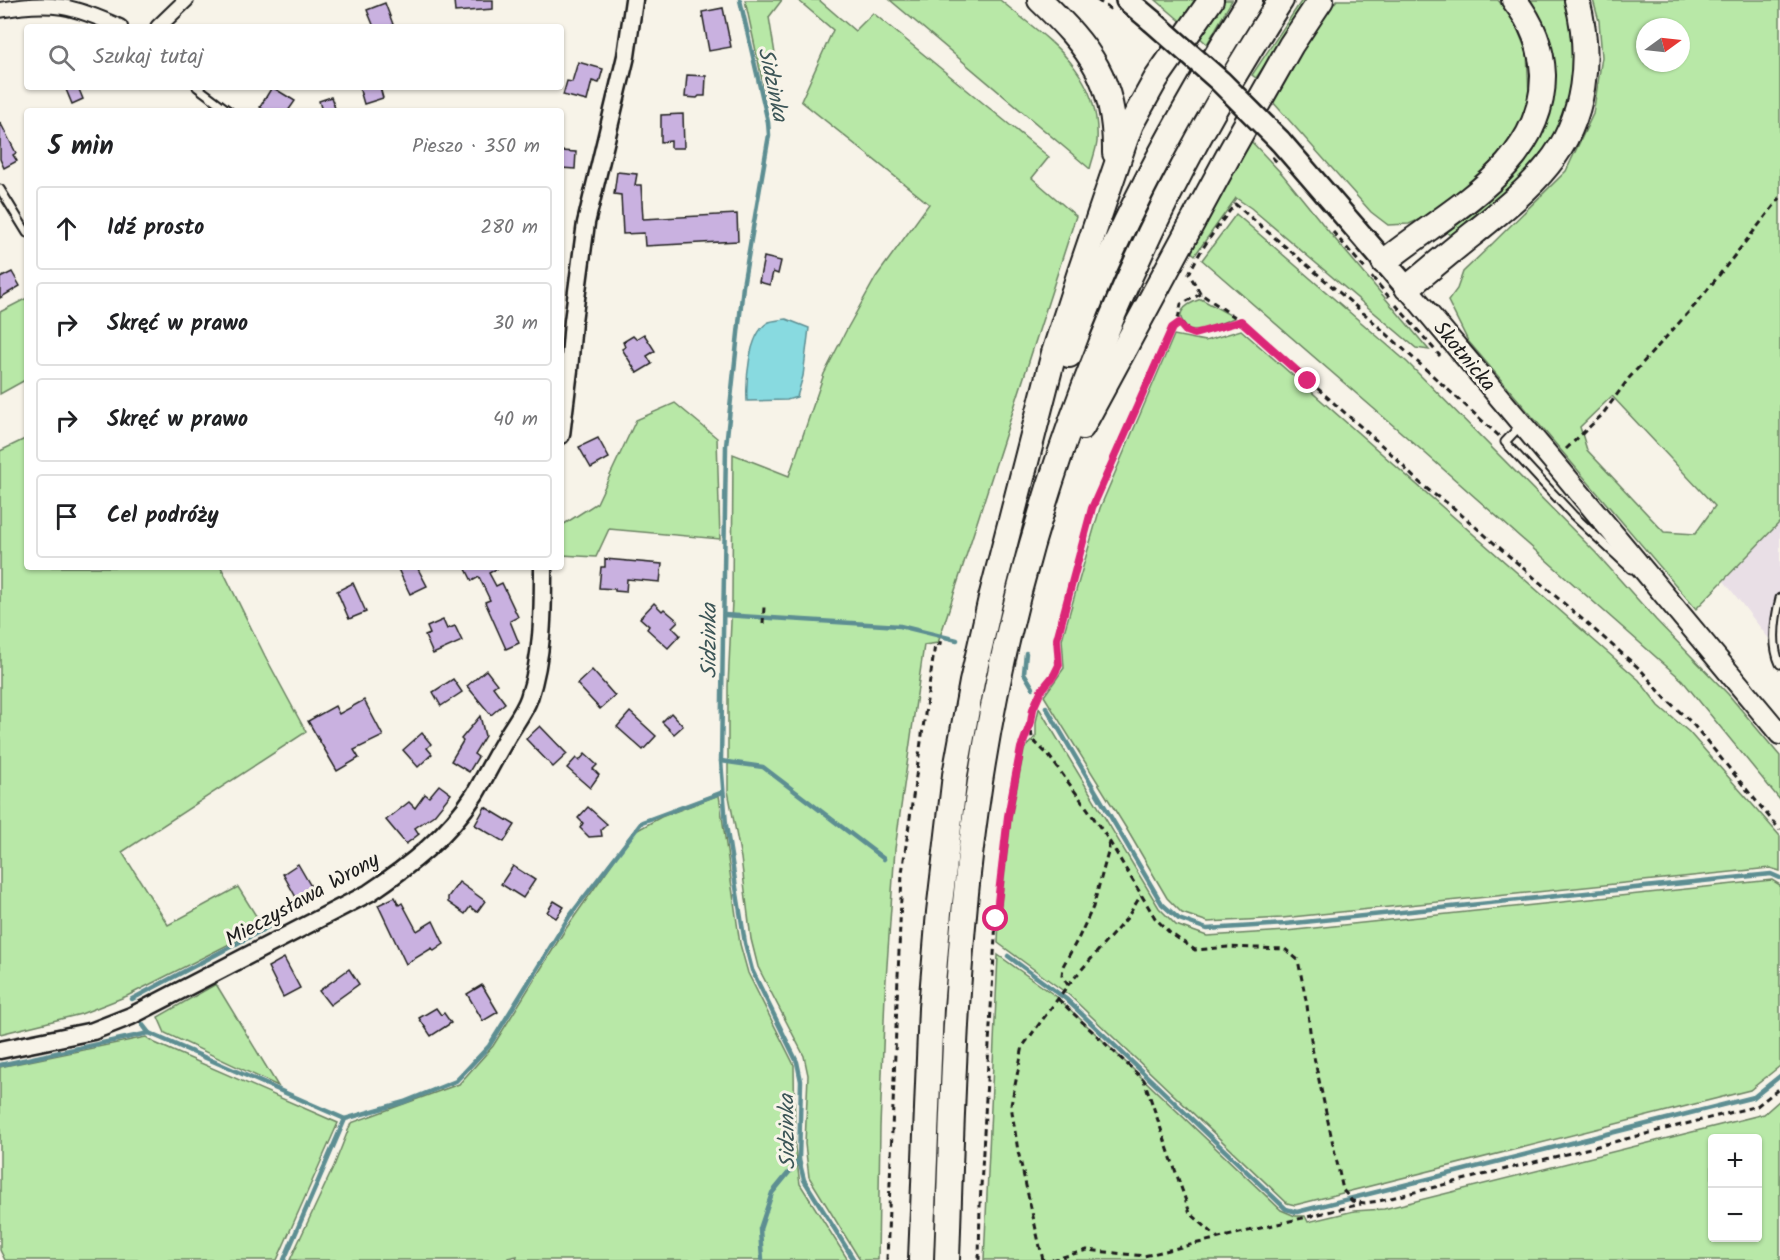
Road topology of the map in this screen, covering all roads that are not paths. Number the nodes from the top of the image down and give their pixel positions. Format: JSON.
{"nodes":[{"id":1,"x":186,"y":0,"type":"edge"},
{"id":2,"x":634,"y":0,"type":"edge"},
{"id":3,"x":1040,"y":0,"type":"edge"},
{"id":4,"x":1127,"y":0,"type":"edge"},
{"id":5,"x":1211,"y":0,"type":"edge"},
{"id":6,"x":1250,"y":0,"type":"edge"},
{"id":7,"x":1281,"y":0,"type":"edge"},
{"id":8,"x":1321,"y":0,"type":"edge"},
{"id":9,"x":1514,"y":0,"type":"edge"},
{"id":10,"x":1577,"y":0,"type":"edge"},
{"id":11,"x":0,"y":10,"type":"edge"},
{"id":12,"x":114,"y":24,"type":"edge"},
{"id":13,"x":161,"y":24,"type":"edge"},
{"id":14,"x":201,"y":90,"type":"edge"},
{"id":15,"x":225,"y":108,"type":"edge"},
{"id":16,"x":1115,"y":170,"type":"junction"},
{"id":17,"x":0,"y":189,"type":"edge"},
{"id":18,"x":24,"y":228,"type":"edge"},
{"id":19,"x":1384,"y":262,"type":"junction"},
{"id":20,"x":1407,"y":288,"type":"junction"},
{"id":21,"x":564,"y":412,"type":"edge"},
{"id":22,"x":1522,"y":424,"type":"junction"},
{"id":23,"x":1045,"y":498,"type":"junction"},
{"id":24,"x":1016,"y":506,"type":"junction"},
{"id":25,"x":543,"y":570,"type":"edge"},
{"id":26,"x":1780,"y":598,"type":"edge"},
{"id":27,"x":1680,"y":612,"type":"junction"},
{"id":28,"x":1780,"y":664,"type":"edge"},
{"id":29,"x":1780,"y":734,"type":"edge"},
{"id":30,"x":0,"y":1050,"type":"edge"},
{"id":31,"x":921,"y":1260,"type":"edge"},
{"id":32,"x":947,"y":1260,"type":"edge"}],
"edges":[{"from":1,"to":13,"type":"street"},
{"from":2,"to":21,"type":"street"},
{"from":3,"to":16,"type":"highway"},
{"from":4,"to":19,"type":"main road","name":"Skotnicka","bridge":true},
{"from":5,"to":16,"type":"highway"},
{"from":6,"to":24,"type":"highway"},
{"from":7,"to":23,"type":"highway"},
{"from":8,"to":23,"type":"highway"},
{"from":9,"to":19,"type":"highway"},
{"from":10,"to":20,"type":"highway"},
{"from":11,"to":12,"type":"street"},
{"from":14,"to":15,"type":"lane"},
{"from":16,"to":24,"type":"highway"},
{"from":17,"to":18,"type":"lane"},
{"from":19,"to":20,"type":"main road","name":"Skotnicka"},
{"from":20,"to":22,"type":"main road","name":"Skotnicka"},
{"from":22,"to":27,"type":"main road","name":"Skotnicka"},
{"from":22,"to":27,"type":"lane"},
{"from":23,"to":32,"type":"highway"},
{"from":24,"to":31,"type":"highway"},
{"from":25,"to":30,"type":"street","name":"Mieczysława Wrony"},
{"from":26,"to":28,"type":"lane"},
{"from":27,"to":29,"type":"main road","name":"Skotnicka"}]}
